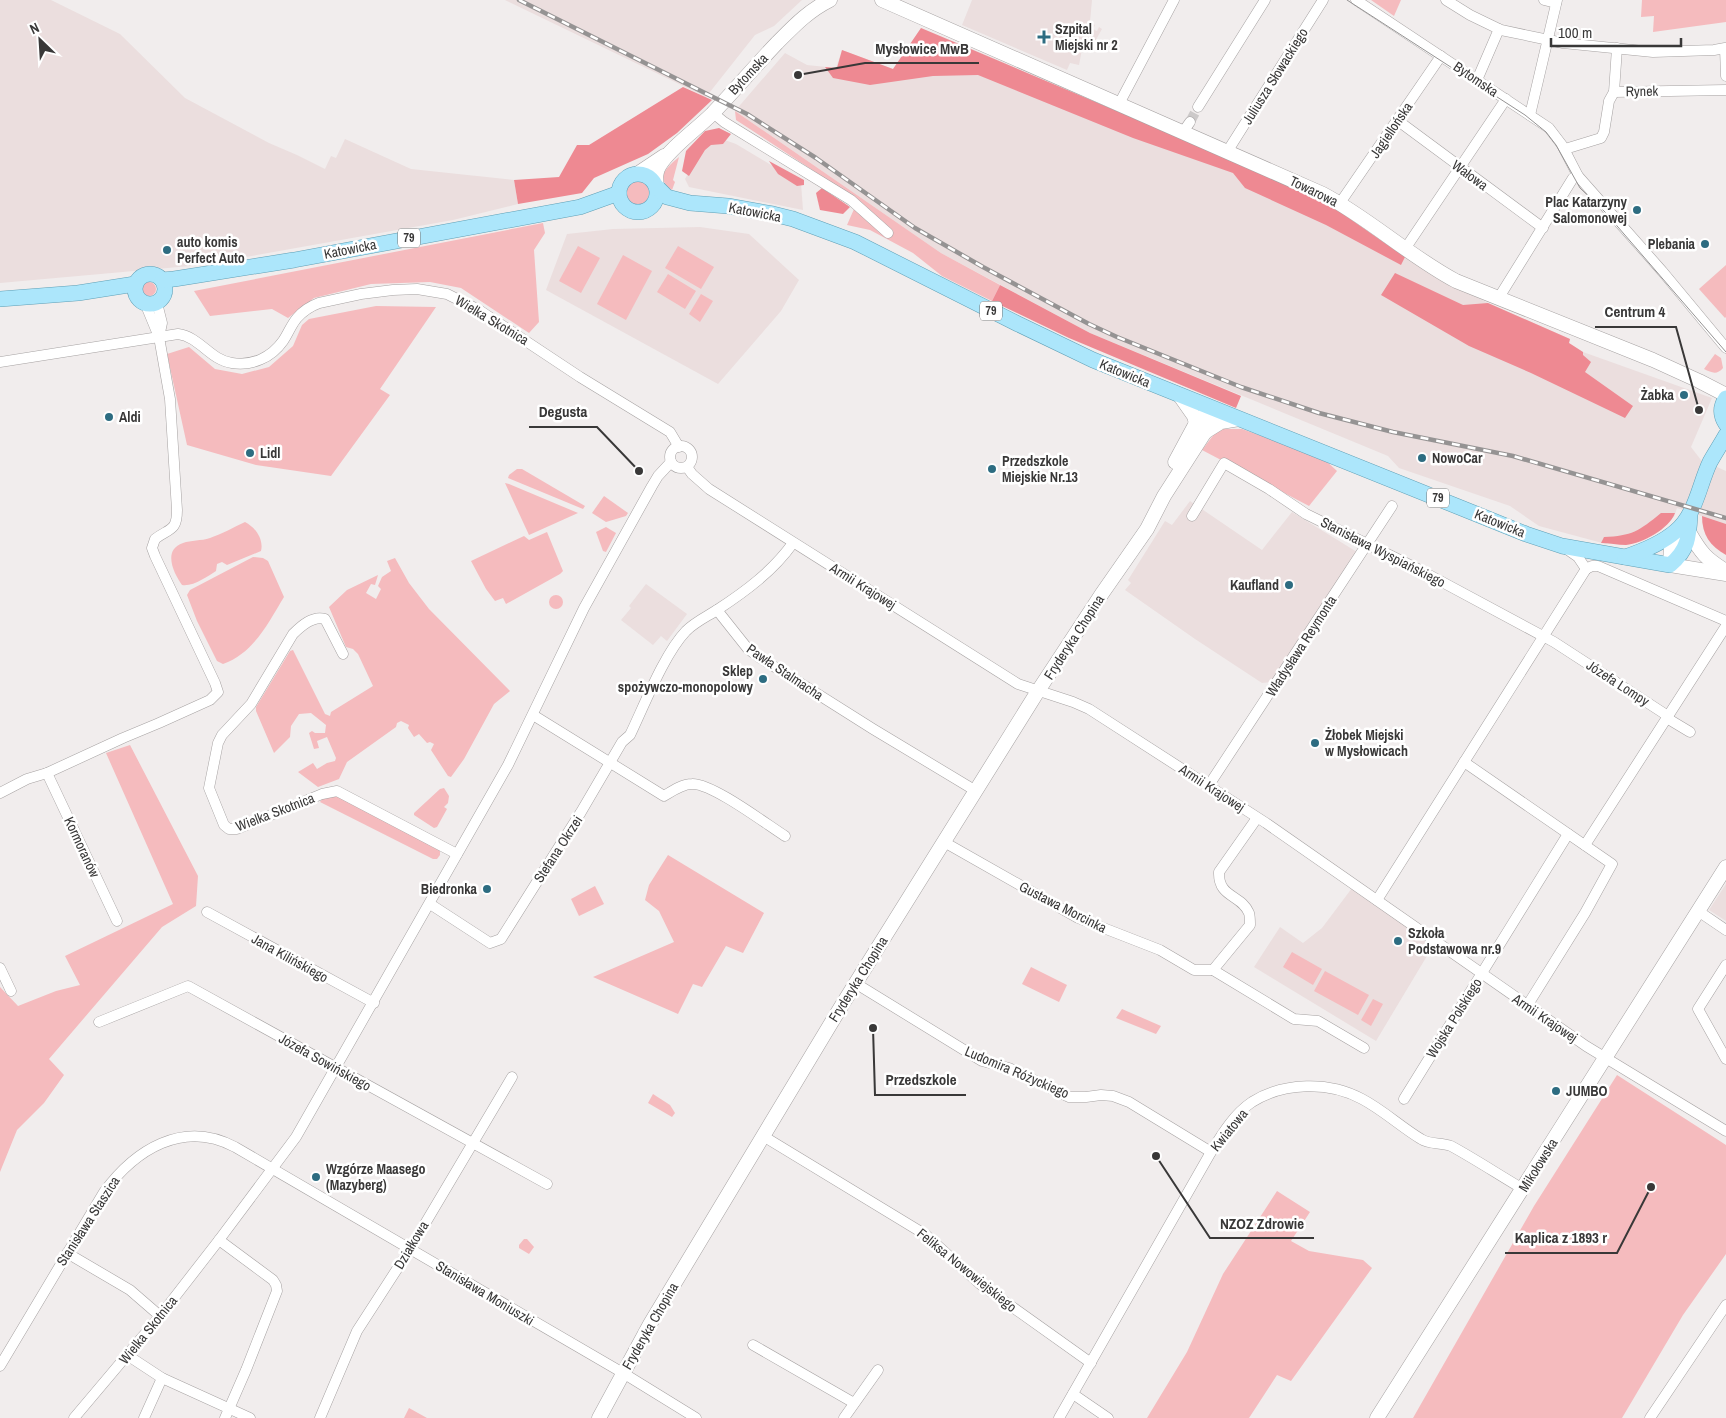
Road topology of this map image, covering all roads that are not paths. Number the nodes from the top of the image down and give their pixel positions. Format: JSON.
{"nodes":[{"id":1,"x":830,"y":0,"type":"edge"},
{"id":2,"x":1174,"y":0,"type":"edge"},
{"id":3,"x":1265,"y":0,"type":"edge"},
{"id":4,"x":1323,"y":0,"type":"edge"},
{"id":5,"x":1356,"y":0,"type":"edge"},
{"id":6,"x":1446,"y":0,"type":"edge"},
{"id":7,"x":1544,"y":0,"type":"edge"},
{"id":8,"x":888,"y":1,"type":"edge"},
{"id":9,"x":1556,"y":2,"type":"edge"},
{"id":10,"x":1499,"y":29,"type":"junction"},
{"id":11,"x":1548,"y":40,"type":"junction"},
{"id":12,"x":1617,"y":48,"type":"junction"},
{"id":13,"x":1725,"y":48,"type":"edge"},
{"id":14,"x":1441,"y":56,"type":"junction"},
{"id":15,"x":1726,"y":76,"type":"edge"},
{"id":16,"x":1477,"y":80,"type":"junction"},
{"id":17,"x":1726,"y":90,"type":"edge"},
{"id":18,"x":1614,"y":92,"type":"junction"},
{"id":19,"x":1506,"y":99,"type":"junction"},
{"id":20,"x":1119,"y":104,"type":"junction"},
{"id":21,"x":1198,"y":107,"type":"tunnel mouth"},
{"id":22,"x":713,"y":113,"type":"junction"},
{"id":23,"x":1530,"y":114,"type":"junction"},
{"id":24,"x":1397,"y":120,"type":"junction"},
{"id":25,"x":1565,"y":149,"type":"junction"},
{"id":26,"x":1227,"y":152,"type":"junction"},
{"id":27,"x":669,"y":153,"type":"junction"},
{"id":28,"x":1459,"y":168,"type":"junction"},
{"id":29,"x":638,"y":174,"type":"junction"},
{"id":30,"x":1578,"y":176,"type":"junction"},
{"id":31,"x":657,"y":187,"type":"junction"},
{"id":32,"x":622,"y":200,"type":"junction"},
{"id":33,"x":690,"y":203,"type":"junction"},
{"id":34,"x":1340,"y":204,"type":"junction"},
{"id":35,"x":653,"y":206,"type":"junction"},
{"id":36,"x":1544,"y":228,"type":"junction"},
{"id":37,"x":888,"y":233,"type":"dead end"},
{"id":38,"x":1405,"y":249,"type":"junction"},
{"id":39,"x":150,"y":293,"type":"junction"},
{"id":40,"x":0,"y":299,"type":"edge"},
{"id":41,"x":1498,"y":299,"type":"junction"},
{"id":42,"x":159,"y":337,"type":"junction"},
{"id":43,"x":1726,"y":348,"type":"edge"},
{"id":44,"x":0,"y":362,"type":"edge"},
{"id":45,"x":1180,"y":396,"type":"junction"},
{"id":46,"x":1726,"y":397,"type":"edge"},
{"id":47,"x":1212,"y":409,"type":"junction"},
{"id":48,"x":1240,"y":419,"type":"junction"},
{"id":49,"x":1726,"y":424,"type":"edge"},
{"id":50,"x":1201,"y":428,"type":"junction"},
{"id":51,"x":1726,"y":435,"type":"edge"},
{"id":52,"x":679,"y":446,"type":"junction"},
{"id":53,"x":671,"y":462,"type":"junction"},
{"id":54,"x":687,"y":467,"type":"junction"},
{"id":55,"x":1166,"y":476,"type":"junction"},
{"id":56,"x":1164,"y":496,"type":"junction"},
{"id":57,"x":1392,"y":506,"type":"dead end"},
{"id":58,"x":1149,"y":507,"type":"junction"},
{"id":59,"x":1192,"y":516,"type":"dead end"},
{"id":60,"x":1683,"y":531,"type":"junction"},
{"id":61,"x":794,"y":542,"type":"junction"},
{"id":62,"x":1368,"y":544,"type":"junction"},
{"id":63,"x":1562,"y":546,"type":"junction"},
{"id":64,"x":1132,"y":550,"type":"junction"},
{"id":65,"x":1623,"y":558,"type":"junction"},
{"id":66,"x":1670,"y":565,"type":"junction"},
{"id":67,"x":1586,"y":569,"type":"junction"},
{"id":68,"x":1726,"y":573,"type":"edge"},
{"id":69,"x":717,"y":610,"type":"junction"},
{"id":70,"x":1726,"y":621,"type":"edge"},
{"id":71,"x":1726,"y":626,"type":"edge"},
{"id":72,"x":1544,"y":637,"type":"junction"},
{"id":73,"x":343,"y":654,"type":"dead end"},
{"id":74,"x":1038,"y":691,"type":"junction"},
{"id":75,"x":533,"y":715,"type":"junction"},
{"id":76,"x":1668,"y":716,"type":"junction"},
{"id":77,"x":1690,"y":732,"type":"dead end"},
{"id":78,"x":1464,"y":762,"type":"junction"},
{"id":79,"x":610,"y":764,"type":"junction"},
{"id":80,"x":47,"y":773,"type":"junction"},
{"id":81,"x":1209,"y":785,"type":"junction"},
{"id":82,"x":976,"y":791,"type":"junction"},
{"id":83,"x":0,"y":793,"type":"edge"},
{"id":84,"x":1258,"y":818,"type":"junction"},
{"id":85,"x":1568,"y":834,"type":"junction"},
{"id":86,"x":785,"y":836,"type":"dead end"},
{"id":87,"x":944,"y":842,"type":"junction"},
{"id":88,"x":1585,"y":846,"type":"junction"},
{"id":89,"x":457,"y":854,"type":"junction"},
{"id":90,"x":1726,"y":867,"type":"edge"},
{"id":91,"x":1377,"y":900,"type":"junction"},
{"id":92,"x":430,"y":904,"type":"junction"},
{"id":93,"x":1698,"y":911,"type":"junction"},
{"id":94,"x":207,"y":912,"type":"dead end"},
{"id":95,"x":117,"y":920,"type":"dead end"},
{"id":96,"x":1726,"y":930,"type":"edge"},
{"id":97,"x":1726,"y":965,"type":"edge"},
{"id":98,"x":0,"y":968,"type":"edge"},
{"id":99,"x":1213,"y":970,"type":"junction"},
{"id":100,"x":1481,"y":974,"type":"junction"},
{"id":101,"x":856,"y":983,"type":"junction"},
{"id":102,"x":11,"y":991,"type":"dead end"},
{"id":103,"x":374,"y":1003,"type":"junction"},
{"id":104,"x":1527,"y":1006,"type":"junction"},
{"id":105,"x":99,"y":1022,"type":"dead end"},
{"id":106,"x":1364,"y":1048,"type":"dead end"},
{"id":107,"x":1606,"y":1058,"type":"junction"},
{"id":108,"x":1726,"y":1059,"type":"edge"},
{"id":109,"x":336,"y":1069,"type":"junction"},
{"id":110,"x":512,"y":1077,"type":"dead end"},
{"id":111,"x":1404,"y":1099,"type":"dead end"},
{"id":112,"x":1726,"y":1131,"type":"edge"},
{"id":113,"x":763,"y":1136,"type":"junction"},
{"id":114,"x":472,"y":1143,"type":"junction"},
{"id":115,"x":1211,"y":1152,"type":"junction"},
{"id":116,"x":273,"y":1169,"type":"junction"},
{"id":117,"x":547,"y":1184,"type":"dead end"},
{"id":118,"x":1523,"y":1189,"type":"junction"},
{"id":119,"x":220,"y":1240,"type":"junction"},
{"id":120,"x":410,"y":1249,"type":"junction"},
{"id":121,"x":67,"y":1253,"type":"junction"},
{"id":122,"x":1726,"y":1306,"type":"edge"},
{"id":123,"x":160,"y":1316,"type":"junction"},
{"id":124,"x":754,"y":1345,"type":"dead end"},
{"id":125,"x":128,"y":1355,"type":"junction"},
{"id":126,"x":1091,"y":1363,"type":"junction"},
{"id":127,"x":0,"y":1366,"type":"edge"},
{"id":128,"x":878,"y":1370,"type":"dead end"},
{"id":129,"x":623,"y":1373,"type":"junction"},
{"id":130,"x":162,"y":1378,"type":"junction"},
{"id":131,"x":1074,"y":1394,"type":"junction"},
{"id":132,"x":854,"y":1403,"type":"junction"},
{"id":133,"x":228,"y":1413,"type":"edge"},
{"id":134,"x":74,"y":1418,"type":"edge"},
{"id":135,"x":144,"y":1418,"type":"edge"},
{"id":136,"x":250,"y":1418,"type":"edge"},
{"id":137,"x":320,"y":1418,"type":"edge"},
{"id":138,"x":599,"y":1418,"type":"edge"},
{"id":139,"x":696,"y":1418,"type":"edge"},
{"id":140,"x":844,"y":1418,"type":"edge"},
{"id":141,"x":1059,"y":1418,"type":"edge"},
{"id":142,"x":1108,"y":1418,"type":"edge"},
{"id":143,"x":1378,"y":1418,"type":"edge"},
{"id":144,"x":1650,"y":1418,"type":"edge"}],
"edges":[{"from":1,"to":22,"type":"street","name":"Bytomska"},
{"from":2,"to":20,"type":"street"},
{"from":3,"to":21,"type":"street"},
{"from":4,"to":26,"type":"street","name":"Juliusza Słowackiego"},
{"from":5,"to":14,"type":"street","name":"Bytomska"},
{"from":6,"to":10,"type":"street"},
{"from":7,"to":9,"type":"street"},
{"from":8,"to":20,"type":"street","name":"Towarowa"},
{"from":9,"to":11,"type":"street"},
{"from":10,"to":11,"type":"street"},
{"from":10,"to":16,"type":"street"},
{"from":11,"to":12,"type":"street"},
{"from":11,"to":23,"type":"street"},
{"from":12,"to":13,"type":"street"},
{"from":12,"to":18,"type":"street"},
{"from":13,"to":15,"type":"street"},
{"from":14,"to":16,"type":"street","name":"Bytomska"},
{"from":14,"to":24,"type":"street","name":"Jagiellońska"},
{"from":16,"to":19,"type":"street","name":"Bytomska"},
{"from":17,"to":18,"type":"street","name":"Rynek"},
{"from":18,"to":25,"type":"street","name":"Rynek"},
{"from":19,"to":23,"type":"street","name":"Bytomska"},
{"from":19,"to":28,"type":"street"},
{"from":20,"to":26,"type":"street","name":"Towarowa"},
{"from":22,"to":27,"type":"street","name":"Bytomska"},
{"from":22,"to":37,"type":"street"},
{"from":23,"to":25,"type":"street","name":"Bytomska"},
{"from":24,"to":28,"type":"street","name":"Wałowa"},
{"from":24,"to":34,"type":"street","name":"Jagiellońska"},
{"from":25,"to":30,"type":"street","name":"Bytomska"},
{"from":26,"to":34,"type":"street","name":"Towarowa"},
{"from":27,"to":29,"type":"street","name":"Bytomska"},
{"from":27,"to":31,"type":"street","name":"Bytomska"},
{"from":28,"to":36,"type":"street","name":"Wałowa"},
{"from":28,"to":38,"type":"street"},
{"from":29,"to":31,"type":"main road","number":"79"},
{"from":29,"to":32,"type":"main road"},
{"from":30,"to":36,"type":"street"},
{"from":30,"to":43,"type":"street","name":"Bytomska"},
{"from":31,"to":33,"type":"main road","name":"Katowicka","number":"79"},
{"from":31,"to":35,"type":"main road"},
{"from":32,"to":35,"type":"main road","number":"79"},
{"from":32,"to":39,"type":"main road","name":"Katowicka","number":"79"},
{"from":33,"to":35,"type":"main road","name":"Katowicka","number":"79"},
{"from":33,"to":45,"type":"main road","name":"Katowicka","number":"79"},
{"from":34,"to":38,"type":"street","name":"Towarowa"},
{"from":36,"to":41,"type":"street"},
{"from":38,"to":41,"type":"street","name":"Towarowa"},
{"from":39,"to":40,"type":"main road","name":"Katowicka","number":"79"},
{"from":39,"to":42,"type":"street"},
{"from":41,"to":46,"type":"street","name":"Towarowa"},
{"from":42,"to":44,"type":"street","name":"Wielka Skotnica"},
{"from":42,"to":52,"type":"street","name":"Wielka Skotnica"},
{"from":42,"to":80,"type":"street"},
{"from":45,"to":47,"type":"main road","name":"Katowicka","number":"79"},
{"from":45,"to":50,"type":"street"},
{"from":46,"to":49,"type":"main road"},
{"from":47,"to":48,"type":"main road","name":"Katowicka","number":"79"},
{"from":47,"to":50,"type":"street","name":"Fryderyka Chopina"},
{"from":48,"to":50,"type":"street"},
{"from":48,"to":63,"type":"main road","name":"Katowicka","number":"79"},
{"from":50,"to":55,"type":"street","name":"Fryderyka Chopina"},
{"from":50,"to":56,"type":"street","name":"Fryderyka Chopina"},
{"from":51,"to":60,"type":"main road"},
{"from":52,"to":53,"type":"street"},
{"from":52,"to":54,"type":"street"},
{"from":53,"to":54,"type":"street"},
{"from":53,"to":75,"type":"street","name":"Wielka Skotnica"},
{"from":54,"to":61,"type":"street","name":"Armii Krajowej"},
{"from":55,"to":56,"type":"street","name":"Fryderyka Chopina"},
{"from":55,"to":58,"type":"street","name":"Fryderyka Chopina"},
{"from":56,"to":58,"type":"street","name":"Fryderyka Chopina"},
{"from":56,"to":64,"type":"street","name":"Fryderyka Chopina"},
{"from":57,"to":62,"type":"street","name":"Władysława Reymonta"},
{"from":58,"to":64,"type":"street","name":"Fryderyka Chopina"},
{"from":59,"to":62,"type":"street","name":"Stanisława Wyspiańskiego"},
{"from":60,"to":65,"type":"main road"},
{"from":60,"to":66,"type":"main road"},
{"from":60,"to":68,"type":"street"},
{"from":61,"to":69,"type":"street"},
{"from":61,"to":74,"type":"street","name":"Armii Krajowej"},
{"from":62,"to":72,"type":"street","name":"Stanisława Wyspiańskiego"},
{"from":62,"to":81,"type":"street","name":"Władysława Reymonta"},
{"from":63,"to":65,"type":"main road","name":"Katowicka","number":"79"},
{"from":63,"to":67,"type":"street","name":"Katowicka"},
{"from":64,"to":74,"type":"street","name":"Fryderyka Chopina"},
{"from":65,"to":66,"type":"main road","name":"Katowicka","number":"79"},
{"from":66,"to":68,"type":"street"},
{"from":67,"to":70,"type":"street"},
{"from":67,"to":72,"type":"street"},
{"from":69,"to":79,"type":"street"},
{"from":69,"to":82,"type":"street","name":"Pawła Stalmacha"},
{"from":71,"to":76,"type":"street"},
{"from":72,"to":76,"type":"street","name":"Józefa Lompy"},
{"from":72,"to":78,"type":"street"},
{"from":73,"to":89,"type":"street","name":"Wielka Skotnica"},
{"from":74,"to":81,"type":"street","name":"Armii Krajowej"},
{"from":74,"to":82,"type":"street","name":"Fryderyka Chopina"},
{"from":75,"to":79,"type":"street"},
{"from":75,"to":89,"type":"street","name":"Wielka Skotnica"},
{"from":76,"to":77,"type":"street","name":"Józefa Lompy"},
{"from":76,"to":88,"type":"street"},
{"from":78,"to":85,"type":"street"},
{"from":78,"to":91,"type":"street"},
{"from":79,"to":86,"type":"street"},
{"from":79,"to":92,"type":"street","name":"Stefana Okrzei"},
{"from":80,"to":83,"type":"street"},
{"from":80,"to":95,"type":"street","name":"Kormoranów"},
{"from":81,"to":84,"type":"street","name":"Armii Krajowej"},
{"from":82,"to":87,"type":"street","name":"Fryderyka Chopina"},
{"from":84,"to":91,"type":"street","name":"Armii Krajowej"},
{"from":84,"to":99,"type":"street"},
{"from":85,"to":88,"type":"street"},
{"from":85,"to":100,"type":"street","name":"Wojska Polskiego"},
{"from":87,"to":99,"type":"street","name":"Gustawa Morcinka"},
{"from":87,"to":101,"type":"street","name":"Fryderyka Chopina"},
{"from":88,"to":104,"type":"street"},
{"from":89,"to":92,"type":"street","name":"Wielka Skotnica"},
{"from":90,"to":93,"type":"street","name":"Mikołowska"},
{"from":91,"to":100,"type":"street","name":"Armii Krajowej"},
{"from":92,"to":103,"type":"street","name":"Wielka Skotnica"},
{"from":93,"to":96,"type":"street"},
{"from":93,"to":107,"type":"street","name":"Mikołowska"},
{"from":94,"to":103,"type":"street","name":"Jana Kilińskiego"},
{"from":97,"to":108,"type":"street"},
{"from":98,"to":102,"type":"street"},
{"from":99,"to":106,"type":"street","name":"Gustawa Morcinka"},
{"from":100,"to":104,"type":"street","name":"Armii Krajowej"},
{"from":100,"to":111,"type":"street","name":"Wojska Polskiego"},
{"from":101,"to":113,"type":"street","name":"Fryderyka Chopina"},
{"from":101,"to":115,"type":"street","name":"Ludomira Różyckiego"},
{"from":103,"to":109,"type":"street","name":"Wielka Skotnica"},
{"from":104,"to":107,"type":"street","name":"Armii Krajowej"},
{"from":105,"to":109,"type":"street","name":"Józefa Sowińskiego"},
{"from":107,"to":112,"type":"street","name":"Armii Krajowej"},
{"from":107,"to":118,"type":"street","name":"Mikołowska"},
{"from":109,"to":114,"type":"street","name":"Józefa Sowińskiego"},
{"from":109,"to":116,"type":"street","name":"Wielka Skotnica"},
{"from":110,"to":114,"type":"street","name":"Działkowa"},
{"from":113,"to":126,"type":"street","name":"Feliksa Nowowiejskiego"},
{"from":113,"to":129,"type":"street","name":"Fryderyka Chopina"},
{"from":114,"to":117,"type":"street","name":"Józefa Sowińskiego"},
{"from":114,"to":120,"type":"street","name":"Działkowa"},
{"from":115,"to":118,"type":"street","name":"Kwiatowa"},
{"from":115,"to":126,"type":"street","name":"Kwiatowa"},
{"from":116,"to":119,"type":"street","name":"Wielka Skotnica"},
{"from":116,"to":120,"type":"street","name":"Stanisława Moniuszki"},
{"from":116,"to":121,"type":"street","name":"Stanisława Staszica"},
{"from":118,"to":143,"type":"street","name":"Mikołowska"},
{"from":119,"to":123,"type":"street","name":"Wielka Skotnica"},
{"from":119,"to":133,"type":"street"},
{"from":120,"to":129,"type":"street","name":"Stanisława Moniuszki"},
{"from":120,"to":137,"type":"street","name":"Działkowa"},
{"from":121,"to":123,"type":"street"},
{"from":121,"to":127,"type":"street","name":"Stanisława Staszica"},
{"from":122,"to":144,"type":"street"},
{"from":123,"to":125,"type":"street","name":"Wielka Skotnica"},
{"from":124,"to":132,"type":"street"},
{"from":125,"to":130,"type":"street"},
{"from":125,"to":134,"type":"street","name":"Wielka Skotnica"},
{"from":126,"to":131,"type":"street","name":"Kwiatowa"},
{"from":128,"to":132,"type":"street"},
{"from":129,"to":138,"type":"street","name":"Fryderyka Chopina"},
{"from":129,"to":139,"type":"street","name":"Stanisława Moniuszki"},
{"from":130,"to":133,"type":"street"},
{"from":130,"to":135,"type":"street"},
{"from":131,"to":141,"type":"street","name":"Kwiatowa"},
{"from":131,"to":142,"type":"street"},
{"from":132,"to":140,"type":"street"},
{"from":133,"to":136,"type":"street"}]}
